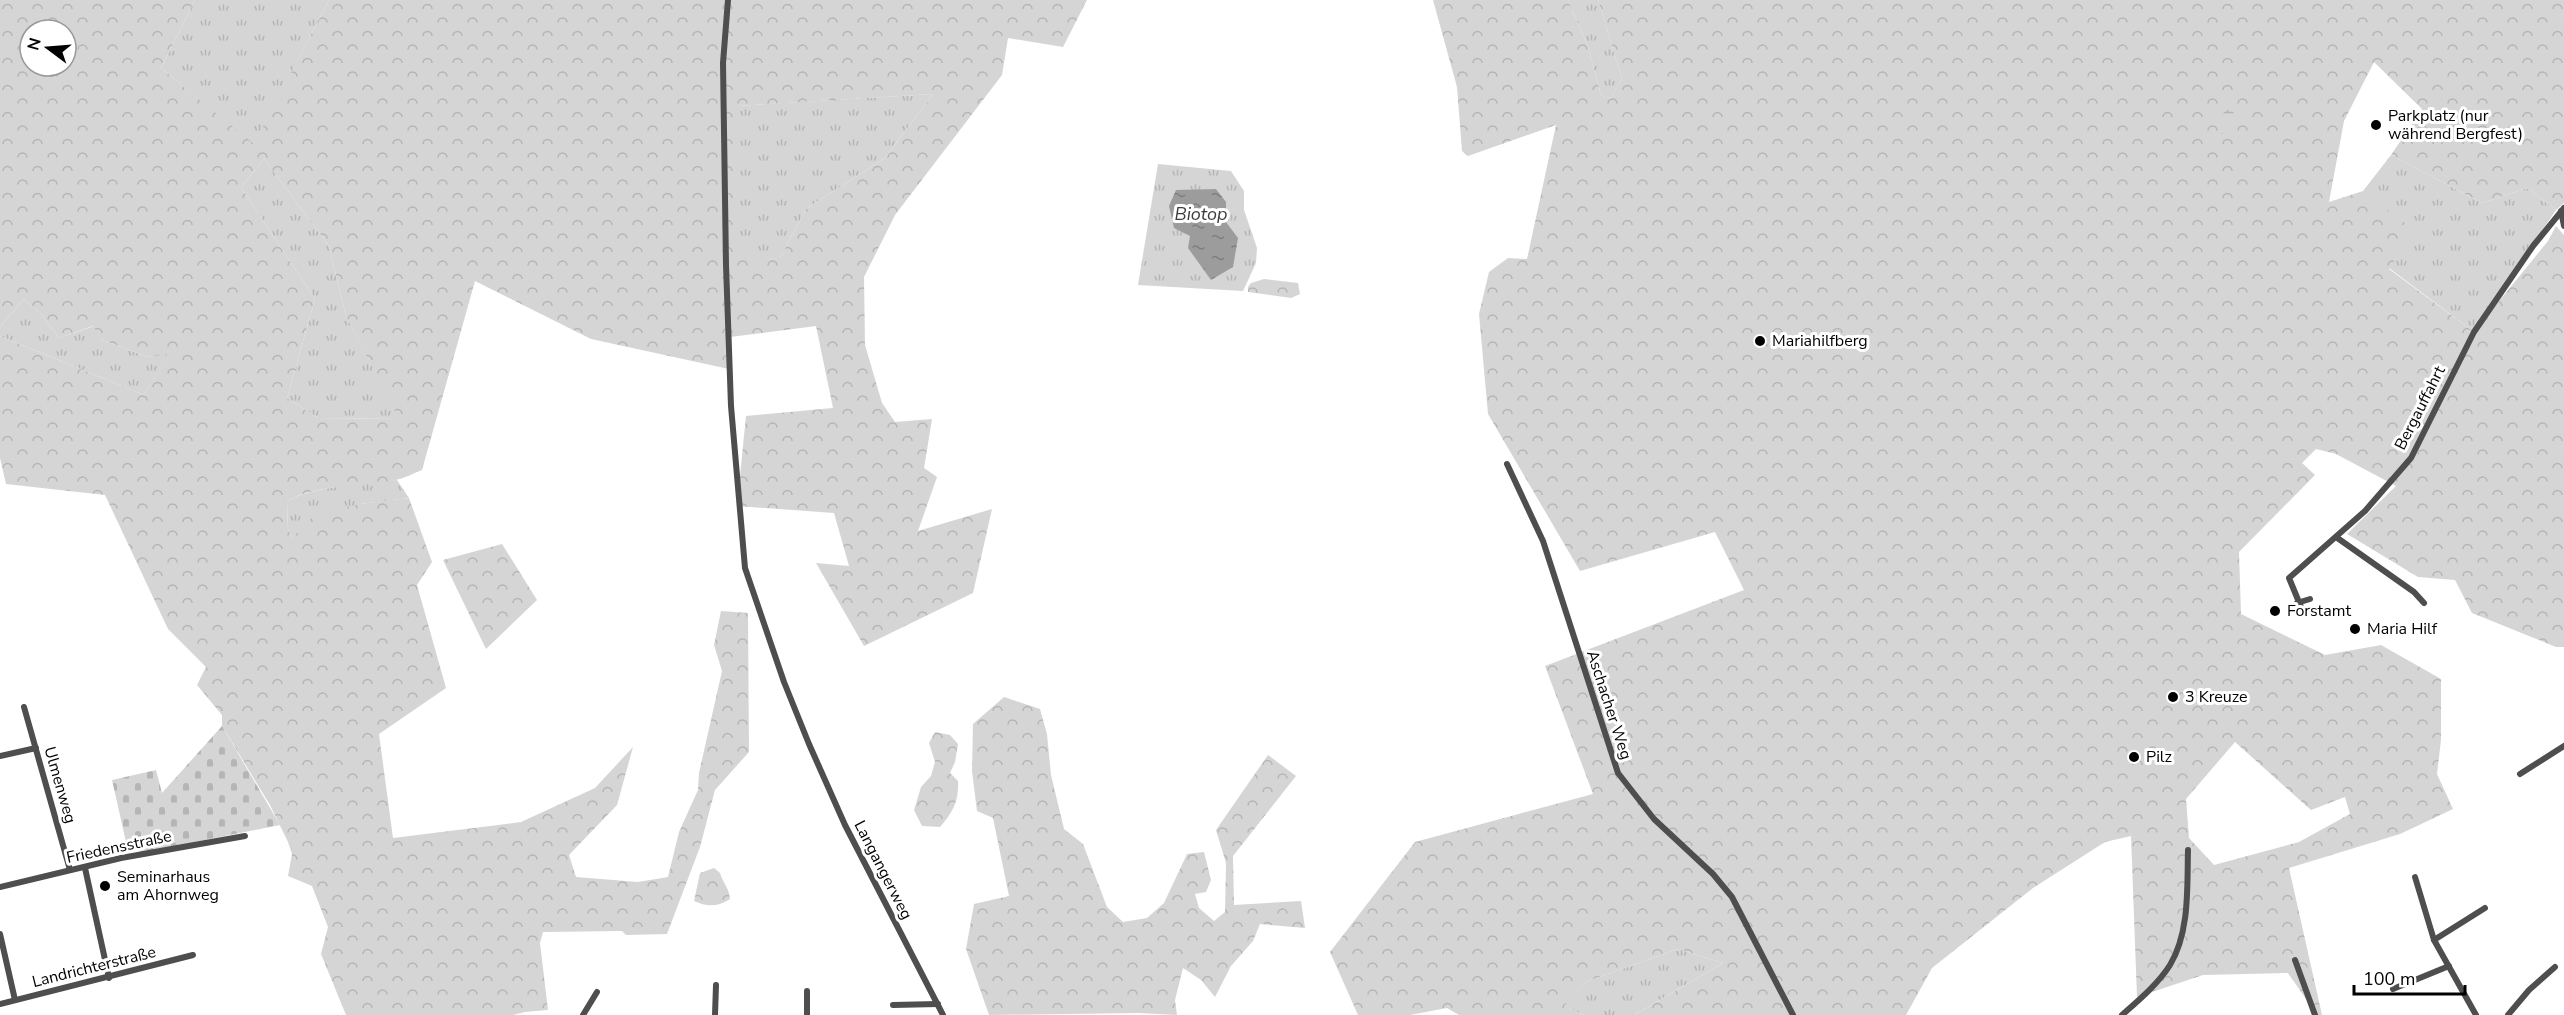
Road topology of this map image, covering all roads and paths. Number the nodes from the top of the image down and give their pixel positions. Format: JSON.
{"nodes":[{"id":1,"x":728,"y":0,"type":"edge"},
{"id":2,"x":2562,"y":209,"type":"edge"},
{"id":3,"x":2564,"y":226,"type":"edge"},
{"id":4,"x":1507,"y":464,"type":"dead end"},
{"id":5,"x":2336,"y":537,"type":"junction"},
{"id":6,"x":2310,"y":598,"type":"dead end"},
{"id":7,"x":2424,"y":603,"type":"dead end"},
{"id":8,"x":24,"y":707,"type":"dead end"},
{"id":9,"x":2564,"y":746,"type":"edge"},
{"id":10,"x":36,"y":748,"type":"junction"},
{"id":11,"x":0,"y":756,"type":"edge"},
{"id":12,"x":2520,"y":774,"type":"dead end"},
{"id":13,"x":244,"y":836,"type":"dead end"},
{"id":14,"x":2188,"y":850,"type":"dead end"},
{"id":15,"x":85,"y":868,"type":"junction"},
{"id":16,"x":70,"y":870,"type":"junction"},
{"id":17,"x":2415,"y":877,"type":"dead end"},
{"id":18,"x":0,"y":887,"type":"edge"},
{"id":19,"x":2485,"y":908,"type":"dead end"},
{"id":20,"x":0,"y":934,"type":"edge"},
{"id":21,"x":2434,"y":940,"type":"junction"},
{"id":22,"x":194,"y":955,"type":"dead end"},
{"id":23,"x":2295,"y":960,"type":"dead end"},
{"id":24,"x":2449,"y":966,"type":"junction"},
{"id":25,"x":2555,"y":967,"type":"dead end"},
{"id":26,"x":109,"y":978,"type":"junction"},
{"id":27,"x":716,"y":985,"type":"dead end"},
{"id":28,"x":2393,"y":989,"type":"dead end"},
{"id":29,"x":807,"y":991,"type":"dead end"},
{"id":30,"x":597,"y":992,"type":"dead end"},
{"id":31,"x":15,"y":1000,"type":"junction"},
{"id":32,"x":0,"y":1004,"type":"edge"},
{"id":33,"x":893,"y":1005,"type":"dead end"},
{"id":34,"x":938,"y":1005,"type":"junction"},
{"id":35,"x":584,"y":1015,"type":"edge"},
{"id":36,"x":715,"y":1015,"type":"edge"},
{"id":37,"x":807,"y":1015,"type":"edge"},
{"id":38,"x":943,"y":1015,"type":"edge"},
{"id":39,"x":1793,"y":1015,"type":"edge"},
{"id":40,"x":2122,"y":1015,"type":"edge"},
{"id":41,"x":2315,"y":1015,"type":"edge"},
{"id":42,"x":2476,"y":1015,"type":"edge"},
{"id":43,"x":2508,"y":1015,"type":"edge"}],
"edges":[{"from":1,"to":34,"type":"street","name":"Langangerweg"},
{"from":2,"to":3,"type":"street"},
{"from":2,"to":5,"type":"street","name":"Bergauffahrt"},
{"from":4,"to":39,"type":"street","name":"Aschacher Weg"},
{"from":5,"to":6,"type":"street","name":"Bergauffahrt"},
{"from":5,"to":7,"type":"street"},
{"from":8,"to":10,"type":"street","name":"Ulmenweg"},
{"from":9,"to":12,"type":"street"},
{"from":10,"to":11,"type":"street"},
{"from":10,"to":16,"type":"street","name":"Ulmenweg"},
{"from":13,"to":15,"type":"street","name":"Friedensstraße"},
{"from":14,"to":40,"type":"street"},
{"from":15,"to":16,"type":"street","name":"Friedensstraße"},
{"from":15,"to":26,"type":"street"},
{"from":16,"to":18,"type":"street","name":"Friedensstraße"},
{"from":17,"to":21,"type":"street"},
{"from":19,"to":21,"type":"street"},
{"from":20,"to":31,"type":"street"},
{"from":21,"to":24,"type":"street"},
{"from":22,"to":26,"type":"street","name":"Landrichterstraße"},
{"from":23,"to":41,"type":"street"},
{"from":24,"to":28,"type":"street"},
{"from":24,"to":42,"type":"street"},
{"from":25,"to":43,"type":"street"},
{"from":26,"to":31,"type":"street","name":"Landrichterstraße"},
{"from":27,"to":36,"type":"street"},
{"from":29,"to":37,"type":"street"},
{"from":30,"to":35,"type":"street"},
{"from":31,"to":32,"type":"street","name":"Landrichterstraße"},
{"from":33,"to":34,"type":"street"},
{"from":34,"to":38,"type":"street","name":"Langangerweg"}]}
